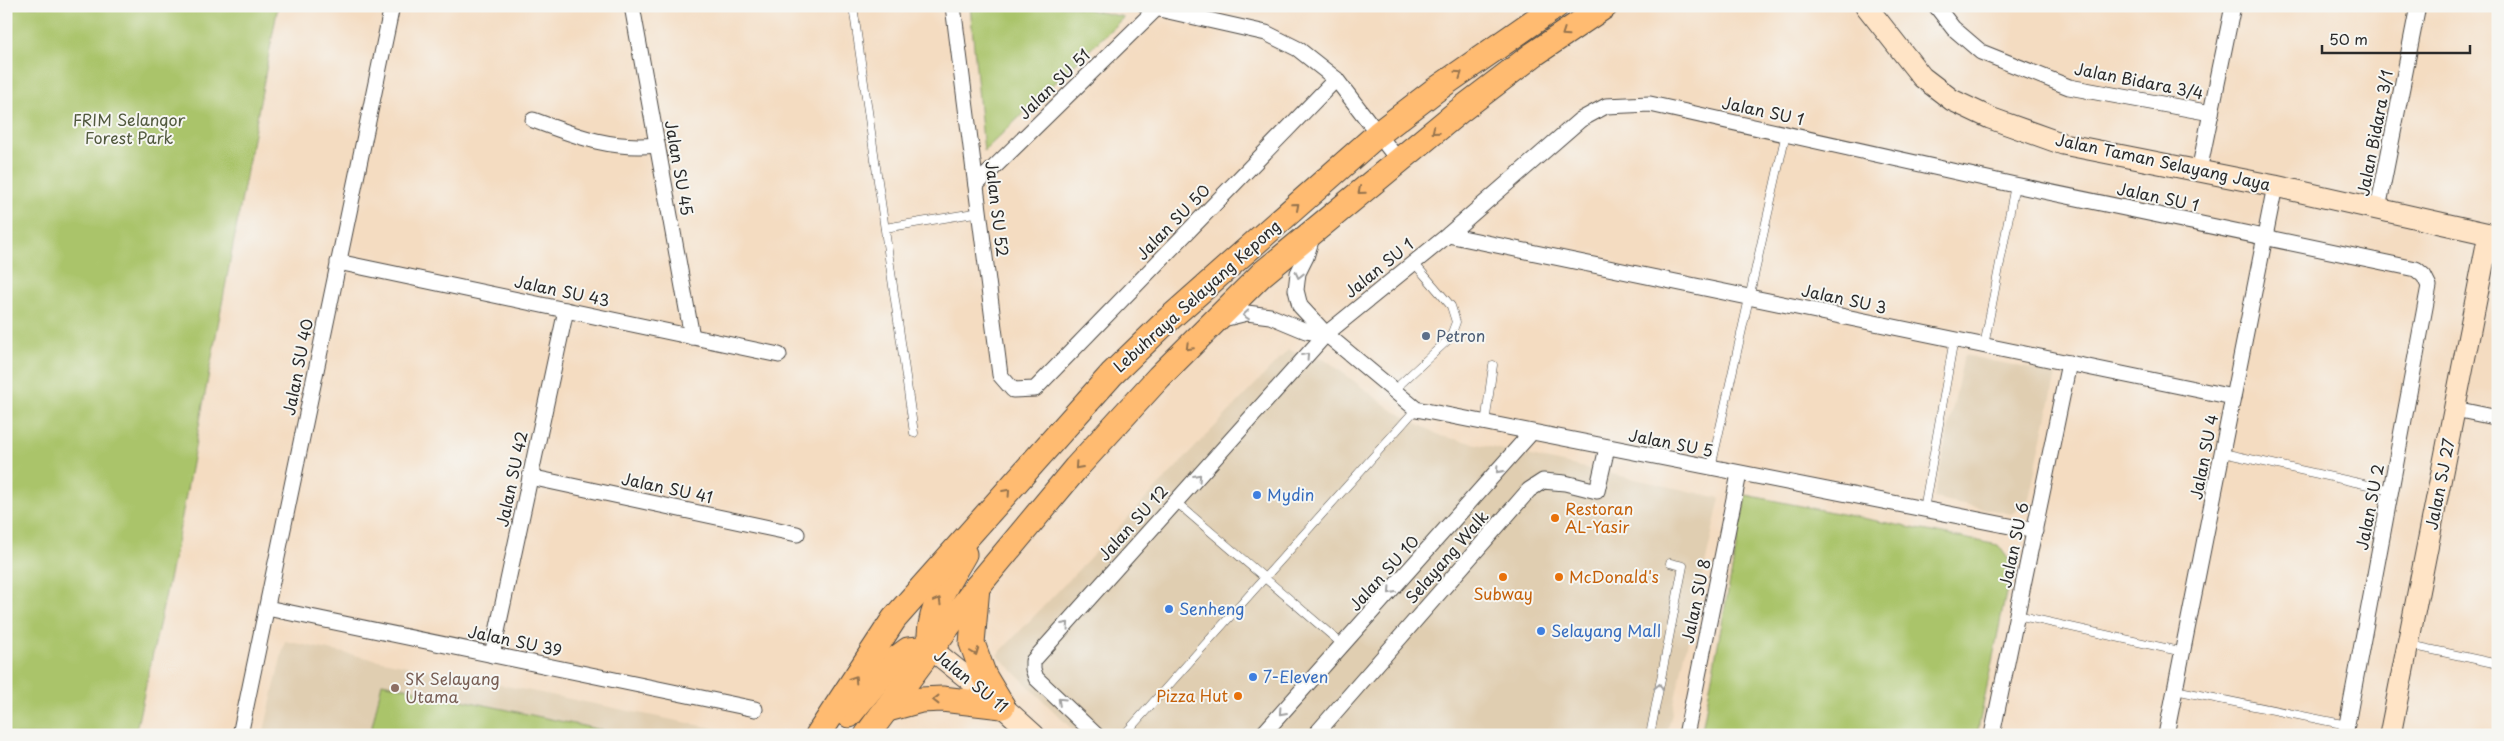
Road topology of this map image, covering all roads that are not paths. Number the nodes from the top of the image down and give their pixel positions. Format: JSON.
{"nodes":[{"id":1,"x":392,"y":6,"type":"edge"},
{"id":2,"x":632,"y":6,"type":"edge"},
{"id":3,"x":853,"y":6,"type":"edge"},
{"id":4,"x":953,"y":6,"type":"edge"},
{"id":5,"x":1556,"y":6,"type":"edge"},
{"id":6,"x":1605,"y":6,"type":"edge"},
{"id":7,"x":1936,"y":6,"type":"edge"},
{"id":8,"x":2233,"y":6,"type":"edge"},
{"id":9,"x":2418,"y":6,"type":"edge"},
{"id":10,"x":1151,"y":7,"type":"edge"},
{"id":11,"x":1871,"y":10,"type":"edge"},
{"id":12,"x":1336,"y":79,"type":"junction"},
{"id":13,"x":2211,"y":113,"type":"junction"},
{"id":14,"x":533,"y":120,"type":"dead end"},
{"id":15,"x":1378,"y":134,"type":"junction"},
{"id":16,"x":1786,"y":134,"type":"junction"},
{"id":17,"x":657,"y":144,"type":"junction"},
{"id":18,"x":1398,"y":160,"type":"junction"},
{"id":19,"x":2199,"y":171,"type":"junction"},
{"id":20,"x":976,"y":185,"type":"junction"},
{"id":21,"x":2015,"y":185,"type":"junction"},
{"id":22,"x":2276,"y":186,"type":"junction"},
{"id":23,"x":2378,"y":209,"type":"junction"},
{"id":24,"x":980,"y":212,"type":"junction"},
{"id":25,"x":885,"y":228,"type":"junction"},
{"id":26,"x":1314,"y":230,"type":"junction"},
{"id":27,"x":2493,"y":235,"type":"edge"},
{"id":28,"x":1448,"y":236,"type":"junction"},
{"id":29,"x":2265,"y":236,"type":"junction"},
{"id":30,"x":338,"y":262,"type":"junction"},
{"id":31,"x":1414,"y":263,"type":"junction"},
{"id":32,"x":2429,"y":286,"type":"joint"},
{"id":33,"x":1750,"y":298,"type":"junction"},
{"id":34,"x":566,"y":310,"type":"junction"},
{"id":35,"x":1215,"y":321,"type":"junction"},
{"id":36,"x":1326,"y":334,"type":"junction"},
{"id":37,"x":692,"y":336,"type":"junction"},
{"id":38,"x":1954,"y":340,"type":"junction"},
{"id":39,"x":1984,"y":346,"type":"junction"},
{"id":40,"x":779,"y":355,"type":"dead end"},
{"id":41,"x":2069,"y":363,"type":"junction"},
{"id":42,"x":1493,"y":365,"type":"dead end"},
{"id":43,"x":1035,"y":389,"type":"joint"},
{"id":44,"x":1394,"y":390,"type":"junction"},
{"id":45,"x":2233,"y":397,"type":"junction"},
{"id":46,"x":1416,"y":409,"type":"junction"},
{"id":47,"x":2455,"y":409,"type":"junction"},
{"id":48,"x":2498,"y":418,"type":"edge"},
{"id":49,"x":1485,"y":424,"type":"junction"},
{"id":50,"x":914,"y":433,"type":"dead end"},
{"id":51,"x":1531,"y":433,"type":"junction"},
{"id":52,"x":1607,"y":448,"type":"junction"},
{"id":53,"x":2222,"y":453,"type":"junction"},
{"id":54,"x":1711,"y":468,"type":"junction"},
{"id":55,"x":1739,"y":474,"type":"junction"},
{"id":56,"x":530,"y":477,"type":"junction"},
{"id":57,"x":2391,"y":490,"type":"junction"},
{"id":58,"x":1176,"y":502,"type":"junction"},
{"id":59,"x":1924,"y":510,"type":"junction"},
{"id":60,"x":974,"y":528,"type":"junction"},
{"id":61,"x":2034,"y":531,"type":"junction"},
{"id":62,"x":797,"y":534,"type":"dead end"},
{"id":63,"x":1670,"y":563,"type":"dead end"},
{"id":64,"x":1265,"y":578,"type":"junction"},
{"id":65,"x":977,"y":587,"type":"junction"},
{"id":66,"x":267,"y":608,"type":"junction"},
{"id":67,"x":2017,"y":615,"type":"junction"},
{"id":68,"x":1343,"y":644,"type":"junction"},
{"id":69,"x":2408,"y":645,"type":"junction"},
{"id":70,"x":930,"y":648,"type":"junction"},
{"id":71,"x":2183,"y":652,"type":"junction"},
{"id":72,"x":492,"y":655,"type":"junction"},
{"id":73,"x":2498,"y":664,"type":"edge"},
{"id":74,"x":2175,"y":690,"type":"junction"},
{"id":75,"x":1002,"y":706,"type":"junction"},
{"id":76,"x":755,"y":709,"type":"dead end"},
{"id":77,"x":888,"y":709,"type":"junction"},
{"id":78,"x":2346,"y":730,"type":"edge"},
{"id":79,"x":869,"y":734,"type":"edge"},
{"id":80,"x":240,"y":735,"type":"edge"},
{"id":81,"x":818,"y":735,"type":"edge"},
{"id":82,"x":834,"y":735,"type":"edge"},
{"id":83,"x":1034,"y":735,"type":"edge"},
{"id":84,"x":1096,"y":735,"type":"edge"},
{"id":85,"x":1124,"y":735,"type":"edge"},
{"id":86,"x":1262,"y":735,"type":"edge"},
{"id":87,"x":1315,"y":735,"type":"edge"},
{"id":88,"x":1650,"y":735,"type":"edge"},
{"id":89,"x":1686,"y":735,"type":"edge"},
{"id":90,"x":1992,"y":735,"type":"edge"},
{"id":91,"x":2166,"y":735,"type":"edge"},
{"id":92,"x":2390,"y":735,"type":"edge"}],
"edges":[{"from":1,"to":30,"type":"street","name":"Jalan SU 40"},
{"from":2,"to":17,"type":"street","name":"Jalan SU 45"},
{"from":3,"to":25,"type":"lane"},
{"from":4,"to":20,"type":"street","name":"Jalan SU 52"},
{"from":15,"to":5,"type":"main road","name":"Lebuhraya Selayang Kepong","one_way":true},
{"from":6,"to":18,"type":"main road","name":"Lebuhraya Selayang Kepong","one_way":true},
{"from":7,"to":13,"type":"street","name":"Jalan Bidara 3/4"},
{"from":8,"to":13,"type":"street"},
{"from":9,"to":23,"type":"street","name":"Jalan Bidara 3/1"},
{"from":10,"to":12,"type":"street"},
{"from":10,"to":20,"type":"street","name":"Jalan SU 51"},
{"from":11,"to":19,"type":"street","name":"Jalan Taman Selayang Jaya"},
{"from":12,"to":15,"type":"street"},
{"from":12,"to":43,"type":"street","name":"Jalan SU 50"},
{"from":13,"to":19,"type":"street"},
{"from":14,"to":17,"type":"street"},
{"from":15,"to":18,"type":"street"},
{"from":60,"to":15,"type":"main road","name":"Lebuhraya Selayang Kepong","one_way":true},
{"from":16,"to":21,"type":"street","name":"Jalan SU 1"},
{"from":16,"to":28,"type":"street","name":"Jalan SU 1"},
{"from":16,"to":33,"type":"lane"},
{"from":17,"to":37,"type":"street","name":"Jalan SU 45"},
{"from":18,"to":26,"type":"main road","name":"Lebuhraya Selayang Kepong","one_way":true},
{"from":19,"to":22,"type":"street","name":"Jalan Taman Selayang Jaya"},
{"from":20,"to":24,"type":"street","name":"Jalan SU 52"},
{"from":21,"to":29,"type":"street","name":"Jalan SU 1"},
{"from":21,"to":39,"type":"lane"},
{"from":22,"to":23,"type":"street","name":"Jalan Taman Selayang Jaya"},
{"from":22,"to":29,"type":"street","name":"Jalan SU 4"},
{"from":23,"to":27,"type":"street","name":"Jalan Taman Selayang Jaya"},
{"from":24,"to":25,"type":"lane"},
{"from":24,"to":43,"type":"street","name":"Jalan SU 52"},
{"from":25,"to":50,"type":"lane"},
{"from":26,"to":35,"type":"main road","name":"Lebuhraya Selayang Kepong"},
{"from":26,"to":36,"type":"street","name":"Jalan SU 5","one_way":true},
{"from":27,"to":47,"type":"street","name":"Jalan SJ 27"},
{"from":28,"to":31,"type":"street","name":"Jalan SU 1"},
{"from":28,"to":33,"type":"street","name":"Jalan SU 3"},
{"from":29,"to":32,"type":"street","name":"Jalan SU 1"},
{"from":29,"to":45,"type":"street","name":"Jalan SU 4"},
{"from":30,"to":34,"type":"street","name":"Jalan SU 43"},
{"from":30,"to":66,"type":"street","name":"Jalan SU 40"},
{"from":31,"to":36,"type":"street","name":"Jalan SU 1"},
{"from":31,"to":44,"type":"lane"},
{"from":32,"to":57,"type":"street","name":"Jalan SU 2"},
{"from":33,"to":38,"type":"street","name":"Jalan SU 3"},
{"from":33,"to":54,"type":"lane"},
{"from":34,"to":37,"type":"street","name":"Jalan SU 43"},
{"from":34,"to":56,"type":"street","name":"Jalan SU 42"},
{"from":36,"to":35,"type":"street","name":"Jalan SU 5","one_way":true},
{"from":35,"to":65,"type":"main road","name":"Lebuhraya Selayang Kepong","one_way":true},
{"from":36,"to":44,"type":"street","name":"Jalan SU 5"},
{"from":58,"to":36,"type":"street","name":"Jalan SU 12","one_way":true},
{"from":37,"to":40,"type":"street","name":"Jalan SU 43"},
{"from":38,"to":39,"type":"street","name":"Jalan SU 3"},
{"from":38,"to":59,"type":"lane"},
{"from":39,"to":41,"type":"street","name":"Jalan SU 3"},
{"from":41,"to":45,"type":"street","name":"Jalan SU 3"},
{"from":41,"to":61,"type":"street","name":"Jalan SU 6"},
{"from":42,"to":49,"type":"lane"},
{"from":44,"to":46,"type":"street","name":"Jalan SU 5"},
{"from":45,"to":53,"type":"street","name":"Jalan SU 4"},
{"from":46,"to":49,"type":"street","name":"Jalan SU 5"},
{"from":46,"to":64,"type":"lane"},
{"from":47,"to":48,"type":"street"},
{"from":47,"to":69,"type":"street","name":"Jalan SJ 27"},
{"from":49,"to":51,"type":"street","name":"Jalan SU 5"},
{"from":51,"to":52,"type":"street","name":"Jalan SU 5"},
{"from":51,"to":68,"type":"street","name":"Jalan SU 10","one_way":true},
{"from":52,"to":54,"type":"street","name":"Jalan SU 5"},
{"from":52,"to":87,"type":"street","name":"Selayang Walk"},
{"from":53,"to":57,"type":"lane"},
{"from":53,"to":71,"type":"street","name":"Jalan SU 4"},
{"from":54,"to":55,"type":"street","name":"Jalan SU 5"},
{"from":55,"to":59,"type":"street","name":"Jalan SU 5"},
{"from":55,"to":89,"type":"street","name":"Jalan SU 8"},
{"from":56,"to":62,"type":"street","name":"Jalan SU 41"},
{"from":56,"to":72,"type":"street","name":"Jalan SU 42"},
{"from":57,"to":78,"type":"street","name":"Jalan SU 2"},
{"from":58,"to":64,"type":"lane"},
{"from":84,"to":58,"type":"street","name":"Jalan SU 12","one_way":true},
{"from":59,"to":61,"type":"street","name":"Jalan SU 5"},
{"from":70,"to":60,"type":"main road","one_way":true},
{"from":81,"to":60,"type":"main road","name":"Lebuhraya Selayang Kepong","one_way":true},
{"from":61,"to":67,"type":"street","name":"Jalan SU 6"},
{"from":88,"to":63,"type":"lane","one_way":true},
{"from":64,"to":68,"type":"lane"},
{"from":64,"to":85,"type":"lane"},
{"from":65,"to":70,"type":"main road","name":"Lebuhraya Selayang Kepong"},
{"from":65,"to":75,"type":"main road","one_way":true},
{"from":66,"to":72,"type":"street","name":"Jalan SU 39"},
{"from":66,"to":80,"type":"street","name":"Jalan SU 40"},
{"from":67,"to":71,"type":"lane"},
{"from":67,"to":90,"type":"street","name":"Jalan SU 6"},
{"from":68,"to":86,"type":"street","name":"Jalan SU 10","one_way":true},
{"from":69,"to":73,"type":"lane"},
{"from":69,"to":92,"type":"street","name":"Jalan SJ 27"},
{"from":70,"to":75,"type":"street","name":"Jalan SU 11"},
{"from":70,"to":77,"type":"main road","name":"Lebuhraya Selayang Kepong"},
{"from":70,"to":82,"type":"main road"},
{"from":71,"to":74,"type":"street","name":"Jalan SU 4"},
{"from":72,"to":76,"type":"street","name":"Jalan SU 39"},
{"from":74,"to":78,"type":"lane"},
{"from":74,"to":91,"type":"street","name":"Jalan SU 4"},
{"from":75,"to":77,"type":"main road","one_way":true},
{"from":75,"to":83,"type":"street","name":"Jalan SU 11"},
{"from":77,"to":79,"type":"main road","name":"Lebuhraya Selayang Kepong"}]}
